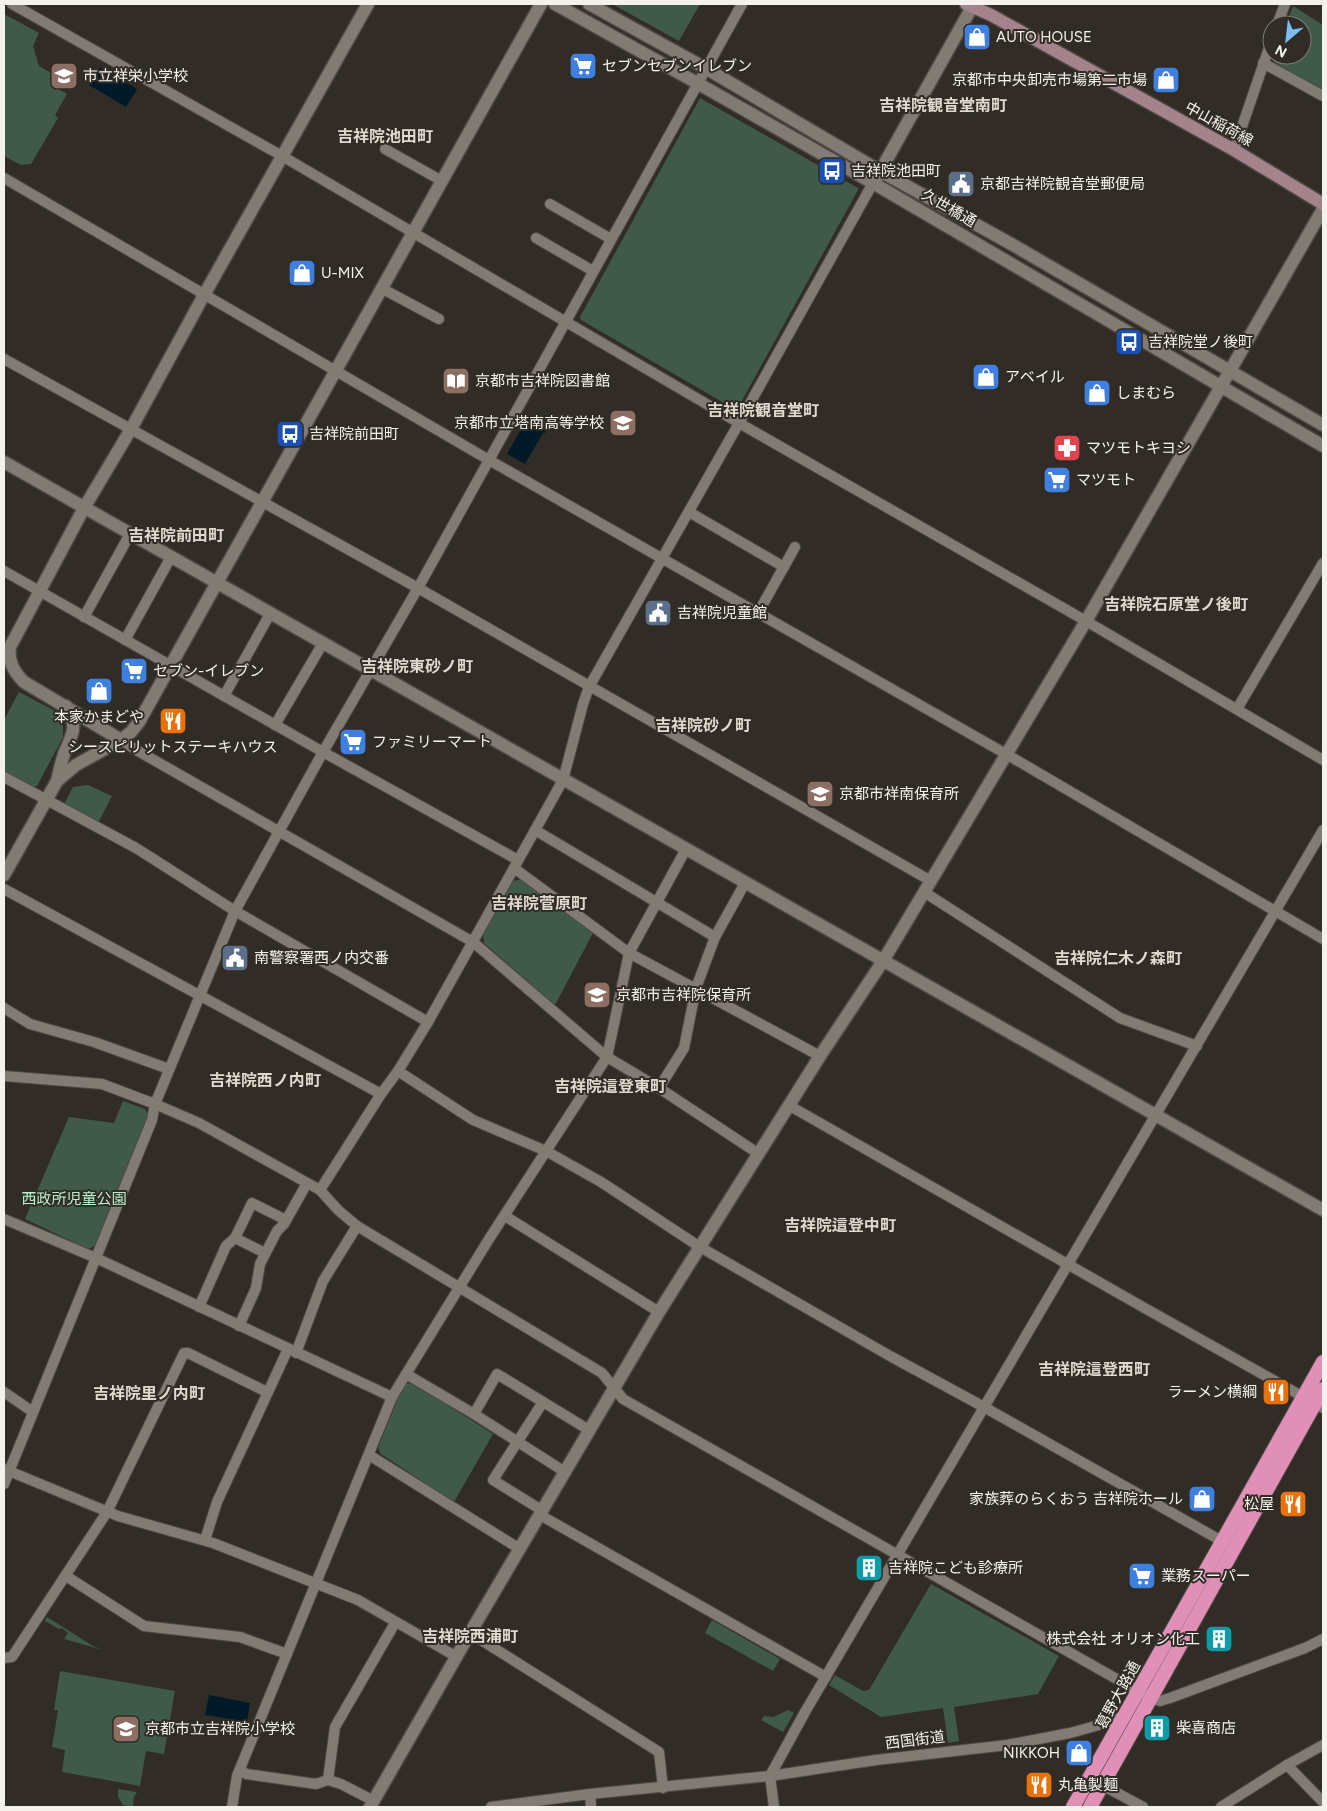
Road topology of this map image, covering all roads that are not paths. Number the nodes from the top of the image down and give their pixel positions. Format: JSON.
{"nodes":[{"id":1,"x":12,"y":4,"type":"edge"},
{"id":2,"x":368,"y":4,"type":"edge"},
{"id":3,"x":541,"y":4,"type":"edge"},
{"id":4,"x":555,"y":4,"type":"edge"},
{"id":5,"x":590,"y":4,"type":"edge"},
{"id":6,"x":742,"y":4,"type":"edge"},
{"id":7,"x":973,"y":6,"type":"edge"},
{"id":8,"x":1262,"y":65,"type":"edge"},
{"id":9,"x":1267,"y":65,"type":"edge"},
{"id":10,"x":707,"y":69,"type":"junction"},
{"id":11,"x":699,"y":84,"type":"junction"},
{"id":12,"x":1323,"y":96,"type":"edge"},
{"id":13,"x":385,"y":148,"type":"dead end"},
{"id":14,"x":1234,"y":150,"type":"junction"},
{"id":15,"x":282,"y":156,"type":"junction"},
{"id":16,"x":880,"y":171,"type":"junction"},
{"id":17,"x":4,"y":178,"type":"edge"},
{"id":18,"x":442,"y":181,"type":"junction"},
{"id":19,"x":873,"y":183,"type":"junction"},
{"id":20,"x":550,"y":204,"type":"dead end"},
{"id":21,"x":1323,"y":204,"type":"edge"},
{"id":22,"x":1323,"y":209,"type":"edge"},
{"id":23,"x":412,"y":233,"type":"junction"},
{"id":24,"x":536,"y":238,"type":"dead end"},
{"id":25,"x":611,"y":239,"type":"junction"},
{"id":26,"x":593,"y":271,"type":"junction"},
{"id":27,"x":381,"y":288,"type":"junction"},
{"id":28,"x":204,"y":295,"type":"junction"},
{"id":29,"x":439,"y":319,"type":"dead end"},
{"id":30,"x":565,"y":321,"type":"junction"},
{"id":31,"x":4,"y":359,"type":"edge"},
{"id":32,"x":336,"y":370,"type":"junction"},
{"id":33,"x":1230,"y":371,"type":"junction"},
{"id":34,"x":1220,"y":387,"type":"junction"},
{"id":35,"x":739,"y":423,"type":"junction"},
{"id":36,"x":1323,"y":425,"type":"edge"},
{"id":37,"x":131,"y":429,"type":"junction"},
{"id":38,"x":1323,"y":446,"type":"edge"},
{"id":39,"x":489,"y":460,"type":"junction"},
{"id":40,"x":4,"y":462,"type":"edge"},
{"id":41,"x":263,"y":501,"type":"junction"},
{"id":42,"x":84,"y":508,"type":"junction"},
{"id":43,"x":689,"y":512,"type":"junction"},
{"id":44,"x":130,"y":534,"type":"junction"},
{"id":45,"x":795,"y":547,"type":"dead end"},
{"id":46,"x":171,"y":558,"type":"junction"},
{"id":47,"x":662,"y":559,"type":"junction"},
{"id":48,"x":1323,"y":563,"type":"edge"},
{"id":49,"x":784,"y":567,"type":"junction"},
{"id":50,"x":4,"y":571,"type":"edge"},
{"id":51,"x":218,"y":584,"type":"junction"},
{"id":52,"x":418,"y":588,"type":"junction"},
{"id":53,"x":39,"y":591,"type":"junction"},
{"id":54,"x":758,"y":613,"type":"junction"},
{"id":55,"x":270,"y":614,"type":"junction"},
{"id":56,"x":84,"y":617,"type":"junction"},
{"id":57,"x":1086,"y":621,"type":"junction"},
{"id":58,"x":125,"y":640,"type":"junction"},
{"id":59,"x":323,"y":643,"type":"junction"},
{"id":60,"x":7,"y":664,"type":"edge"},
{"id":61,"x":171,"y":665,"type":"junction"},
{"id":62,"x":371,"y":671,"type":"junction"},
{"id":63,"x":589,"y":687,"type":"junction"},
{"id":64,"x":224,"y":696,"type":"junction"},
{"id":65,"x":66,"y":706,"type":"junction"},
{"id":66,"x":1237,"y":710,"type":"junction"},
{"id":67,"x":275,"y":725,"type":"junction"},
{"id":68,"x":121,"y":740,"type":"junction"},
{"id":69,"x":323,"y":752,"type":"junction"},
{"id":70,"x":1006,"y":754,"type":"junction"},
{"id":71,"x":1323,"y":760,"type":"edge"},
{"id":72,"x":4,"y":777,"type":"edge"},
{"id":73,"x":563,"y":780,"type":"junction"},
{"id":74,"x":57,"y":781,"type":"junction"},
{"id":75,"x":45,"y":800,"type":"junction"},
{"id":76,"x":535,"y":830,"type":"junction"},
{"id":77,"x":1323,"y":830,"type":"edge"},
{"id":78,"x":280,"y":832,"type":"junction"},
{"id":79,"x":686,"y":849,"type":"junction"},
{"id":80,"x":516,"y":864,"type":"junction"},
{"id":81,"x":4,"y":875,"type":"edge"},
{"id":82,"x":745,"y":882,"type":"junction"},
{"id":83,"x":927,"y":886,"type":"junction"},
{"id":84,"x":4,"y":889,"type":"edge"},
{"id":85,"x":656,"y":902,"type":"junction"},
{"id":86,"x":236,"y":912,"type":"junction"},
{"id":87,"x":1276,"y":912,"type":"junction"},
{"id":88,"x":715,"y":936,"type":"junction"},
{"id":89,"x":1323,"y":939,"type":"edge"},
{"id":90,"x":473,"y":942,"type":"junction"},
{"id":91,"x":629,"y":952,"type":"junction"},
{"id":92,"x":883,"y":961,"type":"junction"},
{"id":93,"x":696,"y":988,"type":"junction"},
{"id":94,"x":200,"y":995,"type":"junction"},
{"id":95,"x":4,"y":1008,"type":"edge"},
{"id":96,"x":428,"y":1022,"type":"junction"},
{"id":97,"x":1197,"y":1046,"type":"junction"},
{"id":98,"x":820,"y":1056,"type":"junction"},
{"id":99,"x":607,"y":1057,"type":"junction"},
{"id":100,"x":169,"y":1069,"type":"junction"},
{"id":101,"x":398,"y":1071,"type":"junction"},
{"id":102,"x":4,"y":1076,"type":"edge"},
{"id":103,"x":659,"y":1088,"type":"junction"},
{"id":104,"x":381,"y":1094,"type":"junction"},
{"id":105,"x":155,"y":1104,"type":"junction"},
{"id":106,"x":790,"y":1106,"type":"junction"},
{"id":107,"x":1156,"y":1116,"type":"junction"},
{"id":108,"x":546,"y":1151,"type":"junction"},
{"id":109,"x":759,"y":1154,"type":"junction"},
{"id":110,"x":307,"y":1183,"type":"junction"},
{"id":111,"x":320,"y":1190,"type":"junction"},
{"id":112,"x":1323,"y":1210,"type":"edge"},
{"id":113,"x":505,"y":1216,"type":"junction"},
{"id":114,"x":4,"y":1219,"type":"edge"},
{"id":115,"x":286,"y":1220,"type":"junction"},
{"id":116,"x":357,"y":1226,"type":"junction"},
{"id":117,"x":235,"y":1238,"type":"junction"},
{"id":118,"x":700,"y":1247,"type":"junction"},
{"id":119,"x":265,"y":1253,"type":"junction"},
{"id":120,"x":96,"y":1258,"type":"junction"},
{"id":121,"x":1068,"y":1265,"type":"junction"},
{"id":122,"x":459,"y":1287,"type":"junction"},
{"id":123,"x":199,"y":1307,"type":"junction"},
{"id":124,"x":659,"y":1312,"type":"junction"},
{"id":125,"x":239,"y":1326,"type":"junction"},
{"id":126,"x":292,"y":1351,"type":"junction"},
{"id":127,"x":1323,"y":1362,"type":"edge"},
{"id":128,"x":406,"y":1374,"type":"junction"},
{"id":129,"x":614,"y":1389,"type":"junction"},
{"id":130,"x":1323,"y":1389,"type":"edge"},
{"id":131,"x":4,"y":1392,"type":"edge"},
{"id":132,"x":267,"y":1392,"type":"junction"},
{"id":133,"x":392,"y":1398,"type":"junction"},
{"id":134,"x":543,"y":1402,"type":"junction"},
{"id":135,"x":1314,"y":1403,"type":"edge"},
{"id":136,"x":984,"y":1407,"type":"junction"},
{"id":137,"x":33,"y":1412,"type":"junction"},
{"id":138,"x":474,"y":1414,"type":"junction"},
{"id":139,"x":590,"y":1430,"type":"junction"},
{"id":140,"x":517,"y":1442,"type":"junction"},
{"id":141,"x":369,"y":1455,"type":"junction"},
{"id":142,"x":6,"y":1471,"type":"edge"},
{"id":143,"x":565,"y":1472,"type":"junction"},
{"id":144,"x":4,"y":1484,"type":"edge"},
{"id":145,"x":107,"y":1512,"type":"junction"},
{"id":146,"x":541,"y":1513,"type":"junction"},
{"id":147,"x":204,"y":1540,"type":"junction"},
{"id":148,"x":1229,"y":1545,"type":"junction"},
{"id":149,"x":520,"y":1549,"type":"junction"},
{"id":150,"x":896,"y":1554,"type":"junction"},
{"id":151,"x":66,"y":1576,"type":"junction"},
{"id":152,"x":316,"y":1583,"type":"junction"},
{"id":153,"x":395,"y":1623,"type":"junction"},
{"id":154,"x":470,"y":1633,"type":"junction"},
{"id":155,"x":1323,"y":1639,"type":"edge"},
{"id":156,"x":287,"y":1654,"type":"junction"},
{"id":157,"x":456,"y":1657,"type":"junction"},
{"id":158,"x":4,"y":1658,"type":"edge"},
{"id":159,"x":826,"y":1677,"type":"junction"},
{"id":160,"x":1145,"y":1694,"type":"junction"},
{"id":161,"x":1124,"y":1716,"type":"junction"},
{"id":162,"x":1323,"y":1745,"type":"edge"},
{"id":163,"x":1287,"y":1765,"type":"junction"},
{"id":164,"x":240,"y":1769,"type":"junction"},
{"id":165,"x":770,"y":1776,"type":"junction"},
{"id":166,"x":328,"y":1780,"type":"junction"},
{"id":167,"x":1102,"y":1785,"type":"junction"},
{"id":168,"x":662,"y":1788,"type":"junction"},
{"id":169,"x":590,"y":1794,"type":"junction"},
{"id":170,"x":1323,"y":1802,"type":"edge"},
{"id":171,"x":372,"y":1804,"type":"edge"},
{"id":172,"x":232,"y":1807,"type":"edge"},
{"id":173,"x":491,"y":1807,"type":"edge"},
{"id":174,"x":591,"y":1807,"type":"edge"},
{"id":175,"x":774,"y":1807,"type":"edge"},
{"id":176,"x":1073,"y":1807,"type":"edge"},
{"id":177,"x":1090,"y":1807,"type":"edge"},
{"id":178,"x":1144,"y":1807,"type":"edge"},
{"id":179,"x":1221,"y":1807,"type":"edge"}],
"edges":[{"from":1,"to":15,"type":"street"},
{"from":2,"to":15,"type":"street"},
{"from":3,"to":18,"type":"street"},
{"from":4,"to":11,"type":"street","name":"久世橋通"},
{"from":5,"to":10,"type":"street","name":"久世橋通"},
{"from":6,"to":10,"type":"street"},
{"from":7,"to":14,"type":"main road","name":"中山稲荷線"},
{"from":7,"to":16,"type":"street"},
{"from":8,"to":14,"type":"street"},
{"from":9,"to":12,"type":"street"},
{"from":10,"to":11,"type":"street"},
{"from":10,"to":16,"type":"street","name":"久世橋通"},
{"from":11,"to":19,"type":"street","name":"久世橋通"},
{"from":11,"to":25,"type":"street"},
{"from":13,"to":18,"type":"street"},
{"from":14,"to":21,"type":"main road","name":"中山稲荷線"},
{"from":15,"to":23,"type":"street"},
{"from":15,"to":28,"type":"street"},
{"from":16,"to":19,"type":"street"},
{"from":16,"to":33,"type":"street","name":"久世橋通"},
{"from":17,"to":28,"type":"street"},
{"from":18,"to":23,"type":"street"},
{"from":19,"to":34,"type":"street","name":"久世橋通"},
{"from":19,"to":35,"type":"street"},
{"from":20,"to":25,"type":"street"},
{"from":22,"to":33,"type":"street"},
{"from":23,"to":27,"type":"street"},
{"from":23,"to":30,"type":"street"},
{"from":24,"to":26,"type":"street"},
{"from":25,"to":26,"type":"street"},
{"from":26,"to":30,"type":"street"},
{"from":27,"to":29,"type":"street"},
{"from":27,"to":32,"type":"street"},
{"from":28,"to":32,"type":"street"},
{"from":28,"to":37,"type":"street"},
{"from":30,"to":35,"type":"street"},
{"from":30,"to":39,"type":"street"},
{"from":31,"to":37,"type":"street"},
{"from":32,"to":39,"type":"street"},
{"from":32,"to":41,"type":"street"},
{"from":33,"to":34,"type":"street"},
{"from":33,"to":36,"type":"street","name":"久世橋通"},
{"from":34,"to":38,"type":"street","name":"久世橋通"},
{"from":34,"to":57,"type":"street"},
{"from":35,"to":43,"type":"street"},
{"from":35,"to":57,"type":"street"},
{"from":37,"to":41,"type":"street"},
{"from":37,"to":42,"type":"street"},
{"from":39,"to":47,"type":"street"},
{"from":39,"to":52,"type":"street"},
{"from":40,"to":42,"type":"street"},
{"from":41,"to":51,"type":"street"},
{"from":41,"to":52,"type":"street"},
{"from":42,"to":44,"type":"street"},
{"from":42,"to":53,"type":"street"},
{"from":43,"to":47,"type":"street"},
{"from":43,"to":49,"type":"street"},
{"from":44,"to":46,"type":"street"},
{"from":44,"to":56,"type":"street"},
{"from":45,"to":49,"type":"street"},
{"from":46,"to":51,"type":"street"},
{"from":46,"to":58,"type":"street"},
{"from":47,"to":54,"type":"street"},
{"from":47,"to":63,"type":"street"},
{"from":48,"to":66,"type":"street"},
{"from":49,"to":54,"type":"street"},
{"from":50,"to":53,"type":"street"},
{"from":51,"to":55,"type":"street"},
{"from":51,"to":61,"type":"street"},
{"from":52,"to":62,"type":"street"},
{"from":52,"to":63,"type":"street"},
{"from":53,"to":56,"type":"street"},
{"from":53,"to":60,"type":"street"},
{"from":54,"to":70,"type":"street"},
{"from":55,"to":59,"type":"street"},
{"from":55,"to":64,"type":"street"},
{"from":56,"to":58,"type":"street"},
{"from":57,"to":66,"type":"street"},
{"from":57,"to":70,"type":"street"},
{"from":58,"to":61,"type":"street"},
{"from":59,"to":62,"type":"street"},
{"from":59,"to":67,"type":"street"},
{"from":60,"to":65,"type":"street"},
{"from":61,"to":64,"type":"street"},
{"from":61,"to":68,"type":"street"},
{"from":62,"to":69,"type":"street"},
{"from":62,"to":73,"type":"street"},
{"from":63,"to":73,"type":"street"},
{"from":63,"to":83,"type":"street"},
{"from":64,"to":67,"type":"street"},
{"from":65,"to":68,"type":"street"},
{"from":65,"to":74,"type":"street"},
{"from":66,"to":71,"type":"street"},
{"from":67,"to":69,"type":"street"},
{"from":68,"to":74,"type":"street"},
{"from":68,"to":78,"type":"street"},
{"from":69,"to":78,"type":"street"},
{"from":69,"to":80,"type":"street"},
{"from":70,"to":83,"type":"street"},
{"from":70,"to":87,"type":"street"},
{"from":72,"to":75,"type":"street"},
{"from":73,"to":76,"type":"street"},
{"from":73,"to":79,"type":"street"},
{"from":74,"to":75,"type":"street"},
{"from":75,"to":81,"type":"street"},
{"from":75,"to":86,"type":"street"},
{"from":76,"to":80,"type":"street"},
{"from":76,"to":85,"type":"street"},
{"from":77,"to":87,"type":"street"},
{"from":78,"to":86,"type":"street"},
{"from":78,"to":90,"type":"street"},
{"from":79,"to":82,"type":"street"},
{"from":79,"to":85,"type":"street"},
{"from":80,"to":90,"type":"street"},
{"from":80,"to":91,"type":"street"},
{"from":82,"to":88,"type":"street"},
{"from":82,"to":92,"type":"street"},
{"from":83,"to":92,"type":"street"},
{"from":83,"to":97,"type":"street"},
{"from":84,"to":94,"type":"street"},
{"from":85,"to":88,"type":"street"},
{"from":85,"to":91,"type":"street"},
{"from":86,"to":94,"type":"street"},
{"from":86,"to":96,"type":"street"},
{"from":87,"to":89,"type":"street"},
{"from":87,"to":97,"type":"street"},
{"from":88,"to":93,"type":"street"},
{"from":90,"to":96,"type":"street"},
{"from":90,"to":99,"type":"street"},
{"from":91,"to":93,"type":"street"},
{"from":91,"to":99,"type":"street"},
{"from":92,"to":98,"type":"street"},
{"from":92,"to":107,"type":"street"},
{"from":93,"to":98,"type":"street"},
{"from":93,"to":103,"type":"street"},
{"from":94,"to":100,"type":"street"},
{"from":94,"to":104,"type":"street"},
{"from":95,"to":100,"type":"street"},
{"from":96,"to":101,"type":"street"},
{"from":97,"to":107,"type":"street"},
{"from":98,"to":106,"type":"street"},
{"from":99,"to":103,"type":"street"},
{"from":99,"to":108,"type":"street"},
{"from":100,"to":105,"type":"street"},
{"from":101,"to":104,"type":"street"},
{"from":101,"to":108,"type":"street"},
{"from":102,"to":105,"type":"street"},
{"from":103,"to":109,"type":"street"},
{"from":104,"to":111,"type":"street"},
{"from":105,"to":110,"type":"street"},
{"from":105,"to":120,"type":"street"},
{"from":106,"to":109,"type":"street"},
{"from":106,"to":121,"type":"street"},
{"from":107,"to":112,"type":"street"},
{"from":107,"to":121,"type":"street"},
{"from":108,"to":113,"type":"street"},
{"from":108,"to":118,"type":"street"},
{"from":109,"to":118,"type":"street"},
{"from":110,"to":111,"type":"street"},
{"from":110,"to":115,"type":"street"},
{"from":111,"to":116,"type":"street"},
{"from":113,"to":122,"type":"street"},
{"from":113,"to":124,"type":"street"},
{"from":114,"to":120,"type":"street"},
{"from":115,"to":117,"type":"street"},
{"from":115,"to":119,"type":"street"},
{"from":116,"to":122,"type":"street"},
{"from":116,"to":126,"type":"street"},
{"from":117,"to":119,"type":"street"},
{"from":117,"to":123,"type":"street"},
{"from":118,"to":124,"type":"street"},
{"from":118,"to":136,"type":"street"},
{"from":119,"to":125,"type":"street"},
{"from":120,"to":123,"type":"street"},
{"from":120,"to":137,"type":"street"},
{"from":121,"to":135,"type":"street"},
{"from":121,"to":136,"type":"street"},
{"from":122,"to":128,"type":"street"},
{"from":122,"to":129,"type":"street"},
{"from":123,"to":125,"type":"street"},
{"from":124,"to":129,"type":"street"},
{"from":125,"to":126,"type":"street"},
{"from":126,"to":132,"type":"street"},
{"from":126,"to":133,"type":"street"},
{"from":127,"to":135,"type":"highway","name":"葛野大路通"},
{"from":128,"to":133,"type":"street"},
{"from":128,"to":138,"type":"street"},
{"from":129,"to":139,"type":"street"},
{"from":129,"to":150,"type":"street"},
{"from":130,"to":135,"type":"highway","name":"葛野大路通"},
{"from":131,"to":137,"type":"street"},
{"from":132,"to":145,"type":"street"},
{"from":132,"to":147,"type":"street"},
{"from":133,"to":141,"type":"street"},
{"from":134,"to":138,"type":"street"},
{"from":134,"to":139,"type":"street"},
{"from":134,"to":140,"type":"street"},
{"from":135,"to":148,"type":"highway","name":"葛野大路通"},
{"from":136,"to":148,"type":"street"},
{"from":136,"to":150,"type":"street"},
{"from":137,"to":142,"type":"street"},
{"from":138,"to":140,"type":"street"},
{"from":139,"to":143,"type":"street"},
{"from":140,"to":143,"type":"street"},
{"from":140,"to":146,"type":"street"},
{"from":141,"to":149,"type":"street"},
{"from":141,"to":152,"type":"street"},
{"from":142,"to":144,"type":"street"},
{"from":142,"to":145,"type":"street"},
{"from":143,"to":146,"type":"street"},
{"from":145,"to":147,"type":"street"},
{"from":145,"to":151,"type":"street"},
{"from":146,"to":149,"type":"street"},
{"from":146,"to":159,"type":"street"},
{"from":147,"to":152,"type":"street"},
{"from":148,"to":160,"type":"highway","name":"葛野大路通"},
{"from":149,"to":154,"type":"street"},
{"from":150,"to":159,"type":"street"},
{"from":150,"to":160,"type":"street"},
{"from":151,"to":156,"type":"street"},
{"from":151,"to":158,"type":"street"},
{"from":152,"to":153,"type":"street"},
{"from":152,"to":156,"type":"street"},
{"from":153,"to":157,"type":"street"},
{"from":153,"to":166,"type":"street"},
{"from":154,"to":157,"type":"street"},
{"from":154,"to":168,"type":"street"},
{"from":155,"to":160,"type":"street"},
{"from":156,"to":164,"type":"street"},
{"from":157,"to":171,"type":"street"},
{"from":159,"to":165,"type":"street"},
{"from":160,"to":161,"type":"highway","name":"葛野大路通"},
{"from":160,"to":167,"type":"highway","name":"葛野大路通"},
{"from":161,"to":165,"type":"street","name":"西国街道"},
{"from":161,"to":176,"type":"highway","name":"葛野大路通"},
{"from":162,"to":163,"type":"street"},
{"from":163,"to":170,"type":"street"},
{"from":163,"to":179,"type":"street"},
{"from":164,"to":166,"type":"street"},
{"from":164,"to":172,"type":"street"},
{"from":165,"to":168,"type":"street","name":"西国街道"},
{"from":165,"to":175,"type":"street"},
{"from":166,"to":171,"type":"street"},
{"from":167,"to":177,"type":"highway","name":"葛野大路通"},
{"from":167,"to":178,"type":"street"},
{"from":168,"to":169,"type":"street","name":"西国街道"},
{"from":169,"to":173,"type":"street","name":"西国街道"},
{"from":169,"to":174,"type":"street"}]}
